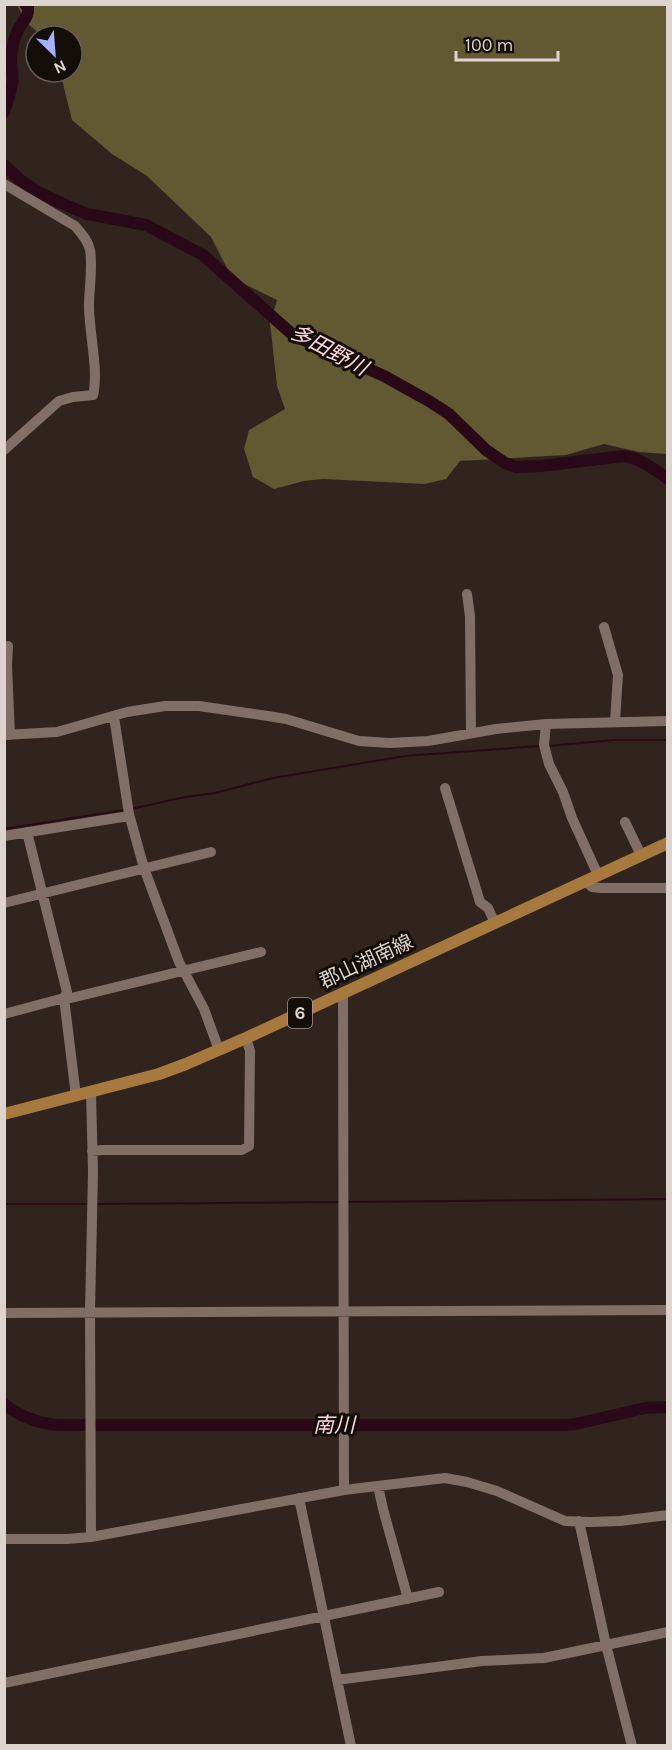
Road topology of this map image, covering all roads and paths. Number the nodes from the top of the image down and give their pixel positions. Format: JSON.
{"nodes":[{"id":1,"x":4,"y":184,"type":"edge"},
{"id":2,"x":4,"y":450,"type":"edge"},
{"id":3,"x":467,"y":594,"type":"dead end"},
{"id":4,"x":604,"y":627,"type":"dead end"},
{"id":5,"x":8,"y":646,"type":"dead end"},
{"id":6,"x":114,"y":717,"type":"junction"},
{"id":7,"x":615,"y":721,"type":"junction"},
{"id":8,"x":668,"y":721,"type":"edge"},
{"id":9,"x":546,"y":724,"type":"junction"},
{"id":10,"x":471,"y":733,"type":"junction"},
{"id":11,"x":7,"y":735,"type":"edge"},
{"id":12,"x":445,"y":788,"type":"dead end"},
{"id":13,"x":129,"y":816,"type":"junction"},
{"id":14,"x":625,"y":822,"type":"dead end"},
{"id":15,"x":27,"y":832,"type":"junction"},
{"id":16,"x":4,"y":836,"type":"edge"},
{"id":17,"x":668,"y":843,"type":"edge"},
{"id":18,"x":211,"y":852,"type":"dead end"},
{"id":19,"x":641,"y":855,"type":"junction"},
{"id":20,"x":144,"y":868,"type":"junction"},
{"id":21,"x":598,"y":875,"type":"junction"},
{"id":22,"x":585,"y":881,"type":"junction"},
{"id":23,"x":668,"y":888,"type":"edge"},
{"id":24,"x":41,"y":893,"type":"junction"},
{"id":25,"x":4,"y":903,"type":"edge"},
{"id":26,"x":495,"y":923,"type":"junction"},
{"id":27,"x":261,"y":952,"type":"dead end"},
{"id":28,"x":182,"y":970,"type":"junction"},
{"id":29,"x":344,"y":993,"type":"junction"},
{"id":30,"x":64,"y":998,"type":"junction"},
{"id":31,"x":4,"y":1014,"type":"edge"},
{"id":32,"x":246,"y":1038,"type":"junction"},
{"id":33,"x":219,"y":1050,"type":"junction"},
{"id":34,"x":91,"y":1092,"type":"junction"},
{"id":35,"x":76,"y":1096,"type":"junction"},
{"id":36,"x":4,"y":1114,"type":"edge"},
{"id":37,"x":92,"y":1151,"type":"junction"},
{"id":38,"x":668,"y":1310,"type":"edge"},
{"id":39,"x":344,"y":1311,"type":"junction"},
{"id":40,"x":4,"y":1312,"type":"edge"},
{"id":41,"x":90,"y":1312,"type":"junction"},
{"id":42,"x":378,"y":1486,"type":"junction"},
{"id":43,"x":344,"y":1490,"type":"junction"},
{"id":44,"x":299,"y":1498,"type":"junction"},
{"id":45,"x":668,"y":1515,"type":"edge"},
{"id":46,"x":579,"y":1521,"type":"junction"},
{"id":47,"x":91,"y":1537,"type":"junction"},
{"id":48,"x":4,"y":1539,"type":"edge"},
{"id":49,"x":439,"y":1592,"type":"dead end"},
{"id":50,"x":408,"y":1599,"type":"junction"},
{"id":51,"x":324,"y":1616,"type":"junction"},
{"id":52,"x":668,"y":1632,"type":"edge"},
{"id":53,"x":606,"y":1645,"type":"junction"},
{"id":54,"x":337,"y":1680,"type":"junction"},
{"id":55,"x":4,"y":1683,"type":"edge"},
{"id":56,"x":351,"y":1746,"type":"edge"},
{"id":57,"x":632,"y":1746,"type":"edge"}],
"edges":[{"from":1,"to":2,"type":"street"},
{"from":3,"to":10,"type":"street"},
{"from":4,"to":7,"type":"street"},
{"from":5,"to":11,"type":"street"},
{"from":6,"to":10,"type":"street"},
{"from":6,"to":11,"type":"street"},
{"from":6,"to":13,"type":"street"},
{"from":7,"to":8,"type":"street"},
{"from":7,"to":9,"type":"street"},
{"from":9,"to":10,"type":"street"},
{"from":9,"to":21,"type":"street"},
{"from":12,"to":26,"type":"street"},
{"from":13,"to":15,"type":"street"},
{"from":13,"to":20,"type":"street"},
{"from":14,"to":19,"type":"street"},
{"from":15,"to":16,"type":"street"},
{"from":15,"to":24,"type":"street"},
{"from":17,"to":19,"type":"main road","name":"郡山湖南線","number":"6"},
{"from":18,"to":20,"type":"street"},
{"from":19,"to":21,"type":"main road","name":"郡山湖南線","number":"6"},
{"from":20,"to":24,"type":"street"},
{"from":20,"to":28,"type":"street"},
{"from":21,"to":22,"type":"main road","name":"郡山湖南線","number":"6"},
{"from":22,"to":23,"type":"street"},
{"from":22,"to":26,"type":"main road","name":"郡山湖南線","number":"6"},
{"from":24,"to":25,"type":"street"},
{"from":24,"to":30,"type":"street"},
{"from":26,"to":29,"type":"main road","name":"郡山湖南線","number":"6"},
{"from":27,"to":28,"type":"street"},
{"from":28,"to":30,"type":"street"},
{"from":28,"to":33,"type":"street"},
{"from":29,"to":32,"type":"main road","name":"郡山湖南線","number":"6"},
{"from":29,"to":39,"type":"street"},
{"from":30,"to":31,"type":"street"},
{"from":30,"to":35,"type":"street"},
{"from":32,"to":33,"type":"main road","name":"郡山湖南線","number":"6"},
{"from":32,"to":37,"type":"street"},
{"from":33,"to":34,"type":"main road","name":"郡山湖南線","number":"6"},
{"from":34,"to":35,"type":"main road","name":"郡山湖南線","number":"6"},
{"from":34,"to":37,"type":"street"},
{"from":35,"to":36,"type":"main road","name":"郡山湖南線","number":"6"},
{"from":37,"to":41,"type":"street"},
{"from":38,"to":39,"type":"street"},
{"from":39,"to":41,"type":"street"},
{"from":39,"to":43,"type":"street"},
{"from":40,"to":41,"type":"street"},
{"from":41,"to":47,"type":"street"},
{"from":42,"to":43,"type":"street"},
{"from":42,"to":46,"type":"street"},
{"from":42,"to":50,"type":"street"},
{"from":43,"to":44,"type":"street"},
{"from":44,"to":47,"type":"street"},
{"from":44,"to":51,"type":"street"},
{"from":45,"to":46,"type":"street"},
{"from":46,"to":53,"type":"street"},
{"from":47,"to":48,"type":"street"},
{"from":49,"to":50,"type":"street"},
{"from":50,"to":51,"type":"street"},
{"from":51,"to":54,"type":"street"},
{"from":51,"to":55,"type":"street"},
{"from":52,"to":53,"type":"street"},
{"from":53,"to":54,"type":"street"},
{"from":53,"to":57,"type":"street"},
{"from":54,"to":56,"type":"street"}]}
